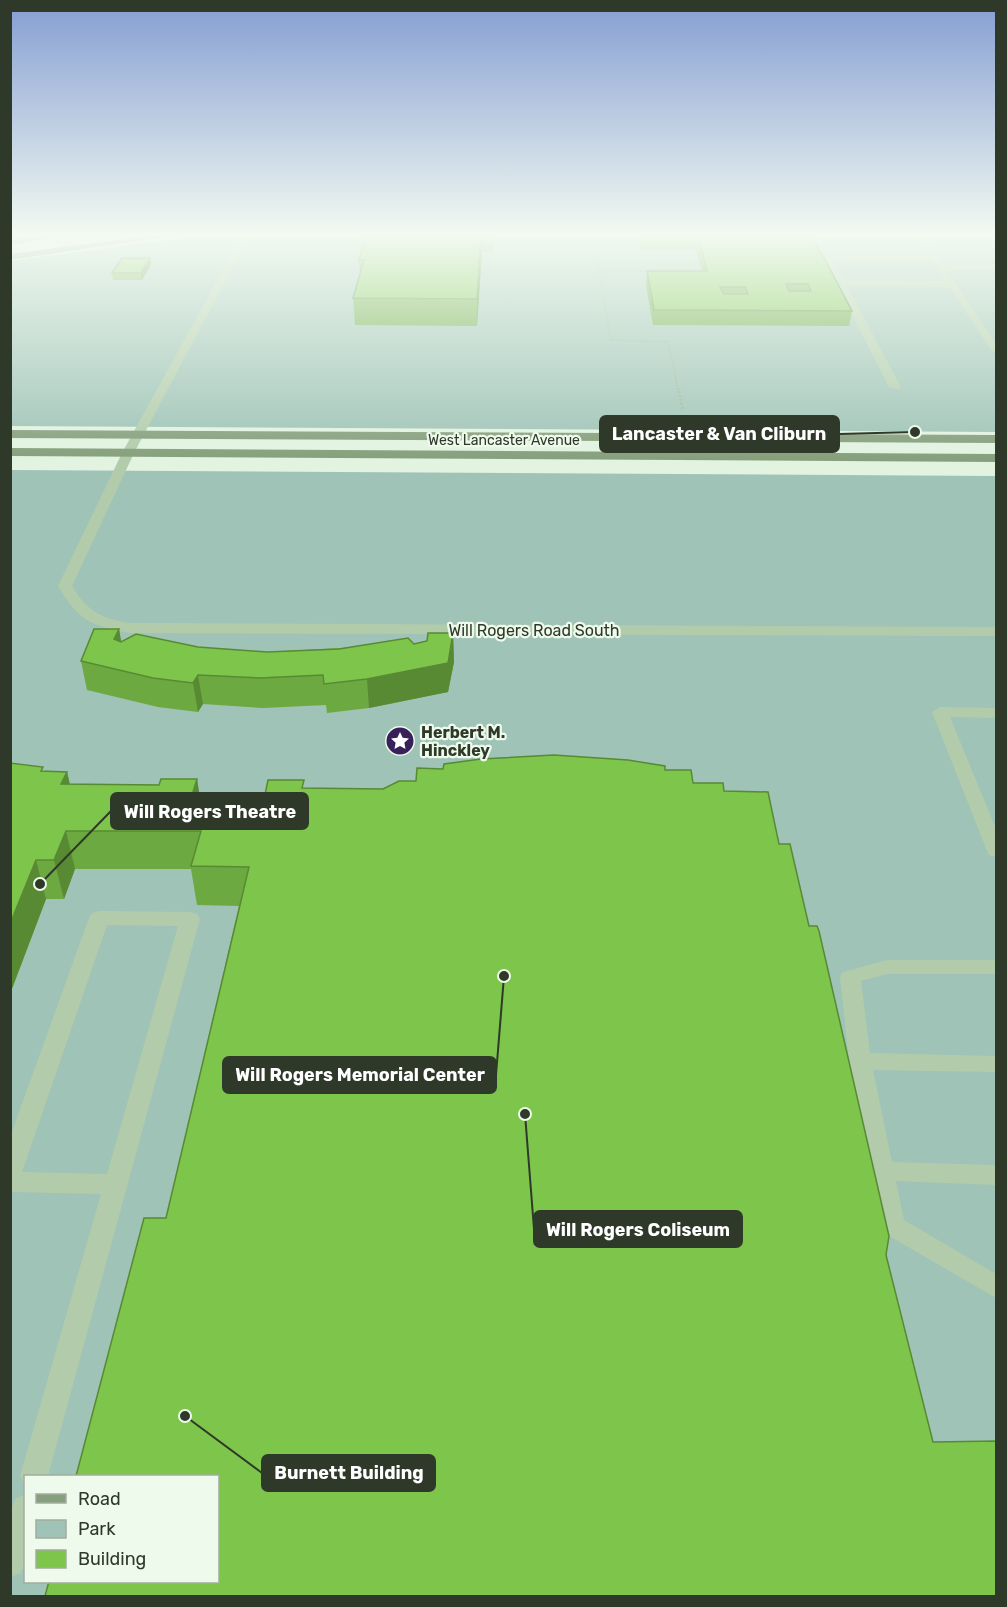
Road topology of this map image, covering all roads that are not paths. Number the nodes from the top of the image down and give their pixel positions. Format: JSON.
{"nodes":[{"id":1,"x":206,"y":310,"type":"edge"},
{"id":2,"x":854,"y":310,"type":"edge"},
{"id":3,"x":969,"y":310,"type":"edge"},
{"id":4,"x":996,"y":350,"type":"edge"},
{"id":5,"x":895,"y":387,"type":"dead end"},
{"id":6,"x":10,"y":434,"type":"edge"},
{"id":7,"x":138,"y":435,"type":"junction"},
{"id":8,"x":996,"y":439,"type":"edge"},
{"id":9,"x":10,"y":452,"type":"edge"},
{"id":10,"x":128,"y":453,"type":"junction"},
{"id":11,"x":996,"y":458,"type":"edge"},
{"id":12,"x":996,"y":632,"type":"edge"},
{"id":13,"x":996,"y":712,"type":"edge"},
{"id":14,"x":996,"y":851,"type":"edge"},
{"id":15,"x":996,"y":968,"type":"edge"},
{"id":16,"x":860,"y":1061,"type":"junction"},
{"id":17,"x":996,"y":1064,"type":"edge"},
{"id":18,"x":883,"y":1171,"type":"junction"},
{"id":19,"x":10,"y":1172,"type":"edge"},
{"id":20,"x":996,"y":1175,"type":"edge"},
{"id":21,"x":10,"y":1182,"type":"edge"},
{"id":22,"x":116,"y":1184,"type":"junction"},
{"id":23,"x":996,"y":1287,"type":"edge"},
{"id":24,"x":34,"y":1475,"type":"edge"},
{"id":25,"x":24,"y":1515,"type":"edge"},
{"id":26,"x":10,"y":1562,"type":"edge"}],
"edges":[{"from":1,"to":7,"type":"street"},
{"from":2,"to":5,"type":"street"},
{"from":3,"to":4,"type":"street"},
{"from":6,"to":7,"type":"main road","name":"West Lancaster Avenue"},
{"from":7,"to":8,"type":"main road","name":"West Lancaster Avenue"},
{"from":7,"to":10,"type":"street"},
{"from":9,"to":10,"type":"main road","name":"West Lancaster Avenue"},
{"from":10,"to":11,"type":"main road","name":"West Lancaster Avenue"},
{"from":10,"to":12,"type":"street","name":"Will Rogers Road South"},
{"from":13,"to":14,"type":"street"},
{"from":15,"to":16,"type":"street"},
{"from":16,"to":17,"type":"street"},
{"from":16,"to":18,"type":"street"},
{"from":18,"to":20,"type":"street"},
{"from":18,"to":23,"type":"street"},
{"from":19,"to":22,"type":"street"},
{"from":21,"to":22,"type":"street"},
{"from":22,"to":24,"type":"street"},
{"from":25,"to":26,"type":"street"}]}
